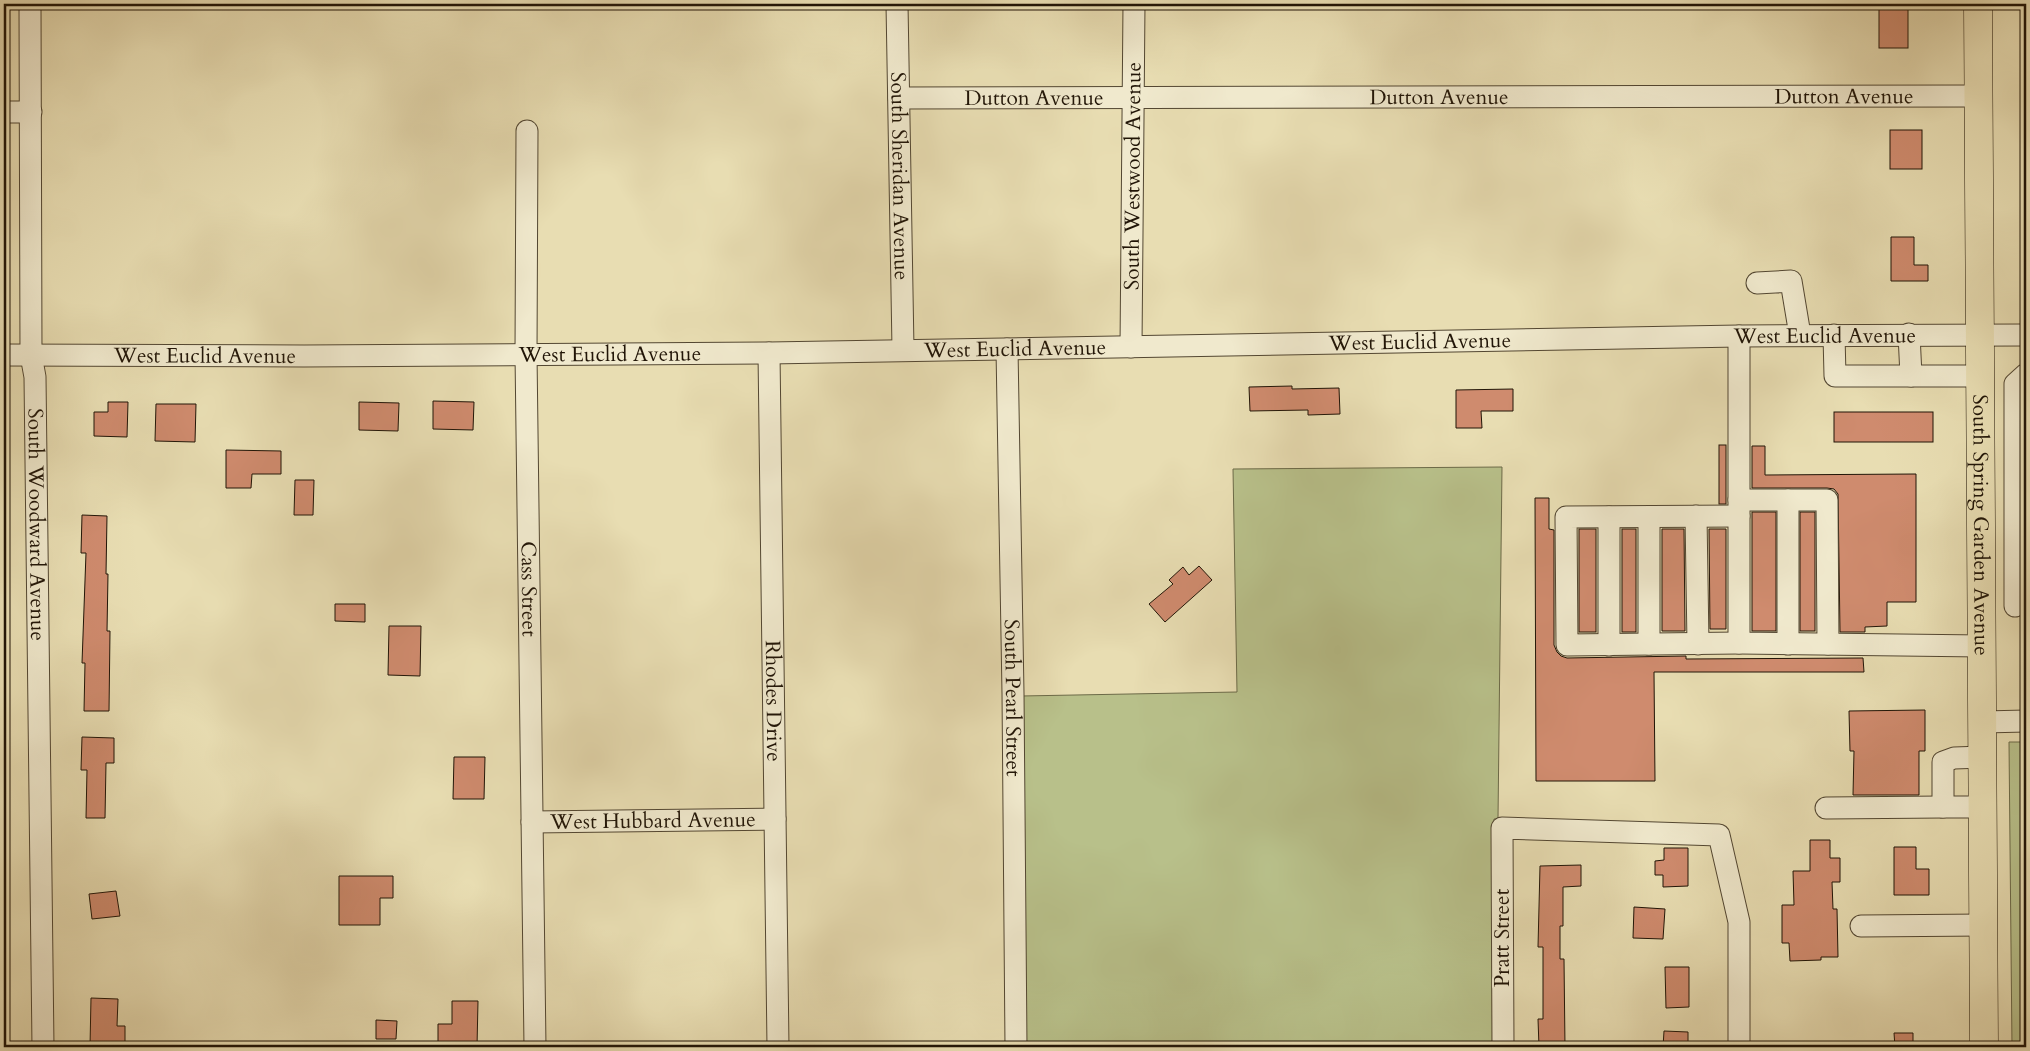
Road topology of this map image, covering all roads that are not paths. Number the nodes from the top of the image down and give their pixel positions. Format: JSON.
{"nodes":[{"id":1,"x":30,"y":4,"type":"edge"},
{"id":2,"x":897,"y":4,"type":"edge"},
{"id":3,"x":1134,"y":4,"type":"edge"},
{"id":4,"x":1978,"y":4,"type":"edge"},
{"id":5,"x":1978,"y":96,"type":"junction"},
{"id":6,"x":1133,"y":97,"type":"junction"},
{"id":7,"x":899,"y":98,"type":"junction"},
{"id":8,"x":4,"y":112,"type":"edge"},
{"id":9,"x":31,"y":112,"type":"junction"},
{"id":10,"x":527,"y":131,"type":"dead end"},
{"id":11,"x":1758,"y":283,"type":"dead end"},
{"id":12,"x":1910,"y":334,"type":"junction"},
{"id":13,"x":1981,"y":334,"type":"junction"},
{"id":14,"x":1800,"y":335,"type":"junction"},
{"id":15,"x":1834,"y":335,"type":"junction"},
{"id":16,"x":2026,"y":335,"type":"edge"},
{"id":17,"x":1739,"y":336,"type":"junction"},
{"id":18,"x":1131,"y":347,"type":"junction"},
{"id":19,"x":903,"y":349,"type":"junction"},
{"id":20,"x":1007,"y":349,"type":"junction"},
{"id":21,"x":769,"y":353,"type":"junction"},
{"id":22,"x":31,"y":354,"type":"junction"},
{"id":23,"x":526,"y":354,"type":"junction"},
{"id":24,"x":4,"y":355,"type":"edge"},
{"id":25,"x":2026,"y":374,"type":"edge"},
{"id":26,"x":1911,"y":376,"type":"junction"},
{"id":27,"x":1981,"y":376,"type":"junction"},
{"id":28,"x":1788,"y":500,"type":"junction"},
{"id":29,"x":1739,"y":508,"type":"junction"},
{"id":30,"x":2015,"y":510,"type":"junction"},
{"id":31,"x":1982,"y":512,"type":"junction"},
{"id":32,"x":1696,"y":516,"type":"junction"},
{"id":33,"x":1608,"y":517,"type":"junction"},
{"id":34,"x":1649,"y":517,"type":"junction"},
{"id":35,"x":1982,"y":605,"type":"junction"},
{"id":36,"x":2021,"y":606,"type":"edge"},
{"id":37,"x":1739,"y":643,"type":"junction"},
{"id":38,"x":1609,"y":644,"type":"junction"},
{"id":39,"x":1649,"y":644,"type":"junction"},
{"id":40,"x":1698,"y":644,"type":"junction"},
{"id":41,"x":1788,"y":644,"type":"junction"},
{"id":42,"x":1828,"y":644,"type":"junction"},
{"id":43,"x":1982,"y":646,"type":"junction"},
{"id":44,"x":1983,"y":722,"type":"junction"},
{"id":45,"x":2026,"y":722,"type":"edge"},
{"id":46,"x":1983,"y":757,"type":"junction"},
{"id":47,"x":1943,"y":807,"type":"junction"},
{"id":48,"x":1983,"y":807,"type":"junction"},
{"id":49,"x":1826,"y":808,"type":"dead end"},
{"id":50,"x":775,"y":818,"type":"junction"},
{"id":51,"x":532,"y":822,"type":"junction"},
{"id":52,"x":1984,"y":925,"type":"junction"},
{"id":53,"x":1861,"y":926,"type":"dead end"},
{"id":54,"x":43,"y":1047,"type":"edge"},
{"id":55,"x":535,"y":1047,"type":"edge"},
{"id":56,"x":778,"y":1047,"type":"edge"},
{"id":57,"x":1016,"y":1047,"type":"edge"},
{"id":58,"x":1503,"y":1047,"type":"edge"},
{"id":59,"x":1740,"y":1047,"type":"edge"},
{"id":60,"x":1984,"y":1047,"type":"edge"}],
"edges":[{"from":1,"to":9,"type":"street","name":"South Woodward Avenue"},
{"from":2,"to":7,"type":"street","name":"South Sheridan Avenue"},
{"from":3,"to":6,"type":"street","name":"South Westwood Avenue"},
{"from":4,"to":5,"type":"highway","name":"South Spring Garden Avenue"},
{"from":5,"to":6,"type":"street","name":"Dutton Avenue"},
{"from":5,"to":13,"type":"highway","name":"South Spring Garden Avenue"},
{"from":6,"to":7,"type":"street","name":"Dutton Avenue"},
{"from":6,"to":18,"type":"street","name":"South Westwood Avenue"},
{"from":7,"to":19,"type":"street","name":"South Sheridan Avenue"},
{"from":8,"to":9,"type":"street"},
{"from":9,"to":22,"type":"street","name":"South Woodward Avenue"},
{"from":10,"to":23,"type":"street","name":"Cass Street"},
{"from":11,"to":14,"type":"street"},
{"from":12,"to":13,"type":"street","name":"West Euclid Avenue"},
{"from":12,"to":15,"type":"street","name":"West Euclid Avenue"},
{"from":12,"to":26,"type":"street"},
{"from":13,"to":16,"type":"street","name":"West Euclid Avenue"},
{"from":13,"to":27,"type":"highway","name":"South Spring Garden Avenue"},
{"from":14,"to":15,"type":"street","name":"West Euclid Avenue"},
{"from":14,"to":17,"type":"street","name":"West Euclid Avenue"},
{"from":15,"to":26,"type":"street"},
{"from":17,"to":18,"type":"street","name":"West Euclid Avenue"},
{"from":17,"to":29,"type":"street"},
{"from":18,"to":20,"type":"street","name":"West Euclid Avenue"},
{"from":19,"to":20,"type":"street","name":"West Euclid Avenue"},
{"from":19,"to":21,"type":"street","name":"West Euclid Avenue"},
{"from":20,"to":57,"type":"street","name":"South Pearl Street"},
{"from":21,"to":23,"type":"street","name":"West Euclid Avenue"},
{"from":21,"to":50,"type":"street","name":"Rhodes Drive"},
{"from":22,"to":23,"type":"street","name":"West Euclid Avenue"},
{"from":22,"to":24,"type":"street","name":"West Euclid Avenue"},
{"from":22,"to":54,"type":"street","name":"South Woodward Avenue"},
{"from":23,"to":51,"type":"street","name":"Cass Street"},
{"from":25,"to":30,"type":"street"},
{"from":26,"to":27,"type":"street"},
{"from":27,"to":31,"type":"highway","name":"South Spring Garden Avenue"},
{"from":28,"to":29,"type":"street"},
{"from":28,"to":41,"type":"street"},
{"from":28,"to":42,"type":"street"},
{"from":29,"to":32,"type":"street"},
{"from":29,"to":37,"type":"street"},
{"from":30,"to":31,"type":"street"},
{"from":30,"to":36,"type":"street"},
{"from":31,"to":35,"type":"highway","name":"South Spring Garden Avenue"},
{"from":32,"to":34,"type":"street"},
{"from":32,"to":40,"type":"street"},
{"from":33,"to":34,"type":"street"},
{"from":33,"to":38,"type":"street"},
{"from":33,"to":38,"type":"street"},
{"from":34,"to":39,"type":"street"},
{"from":35,"to":36,"type":"street"},
{"from":35,"to":43,"type":"highway","name":"South Spring Garden Avenue"},
{"from":37,"to":40,"type":"street"},
{"from":37,"to":41,"type":"street"},
{"from":38,"to":39,"type":"street"},
{"from":39,"to":40,"type":"street"},
{"from":41,"to":42,"type":"street"},
{"from":42,"to":43,"type":"street"},
{"from":43,"to":44,"type":"highway","name":"South Spring Garden Avenue"},
{"from":44,"to":45,"type":"street"},
{"from":44,"to":46,"type":"highway","name":"South Spring Garden Avenue"},
{"from":46,"to":47,"type":"street"},
{"from":46,"to":48,"type":"highway","name":"South Spring Garden Avenue"},
{"from":47,"to":48,"type":"street"},
{"from":47,"to":49,"type":"street"},
{"from":48,"to":52,"type":"highway","name":"South Spring Garden Avenue"},
{"from":50,"to":51,"type":"street","name":"West Hubbard Avenue"},
{"from":50,"to":56,"type":"street","name":"Rhodes Drive"},
{"from":51,"to":55,"type":"street","name":"Cass Street"},
{"from":52,"to":53,"type":"street"},
{"from":52,"to":60,"type":"highway","name":"South Spring Garden Avenue"},
{"from":58,"to":59,"type":"street","name":"Pratt Street"}]}
